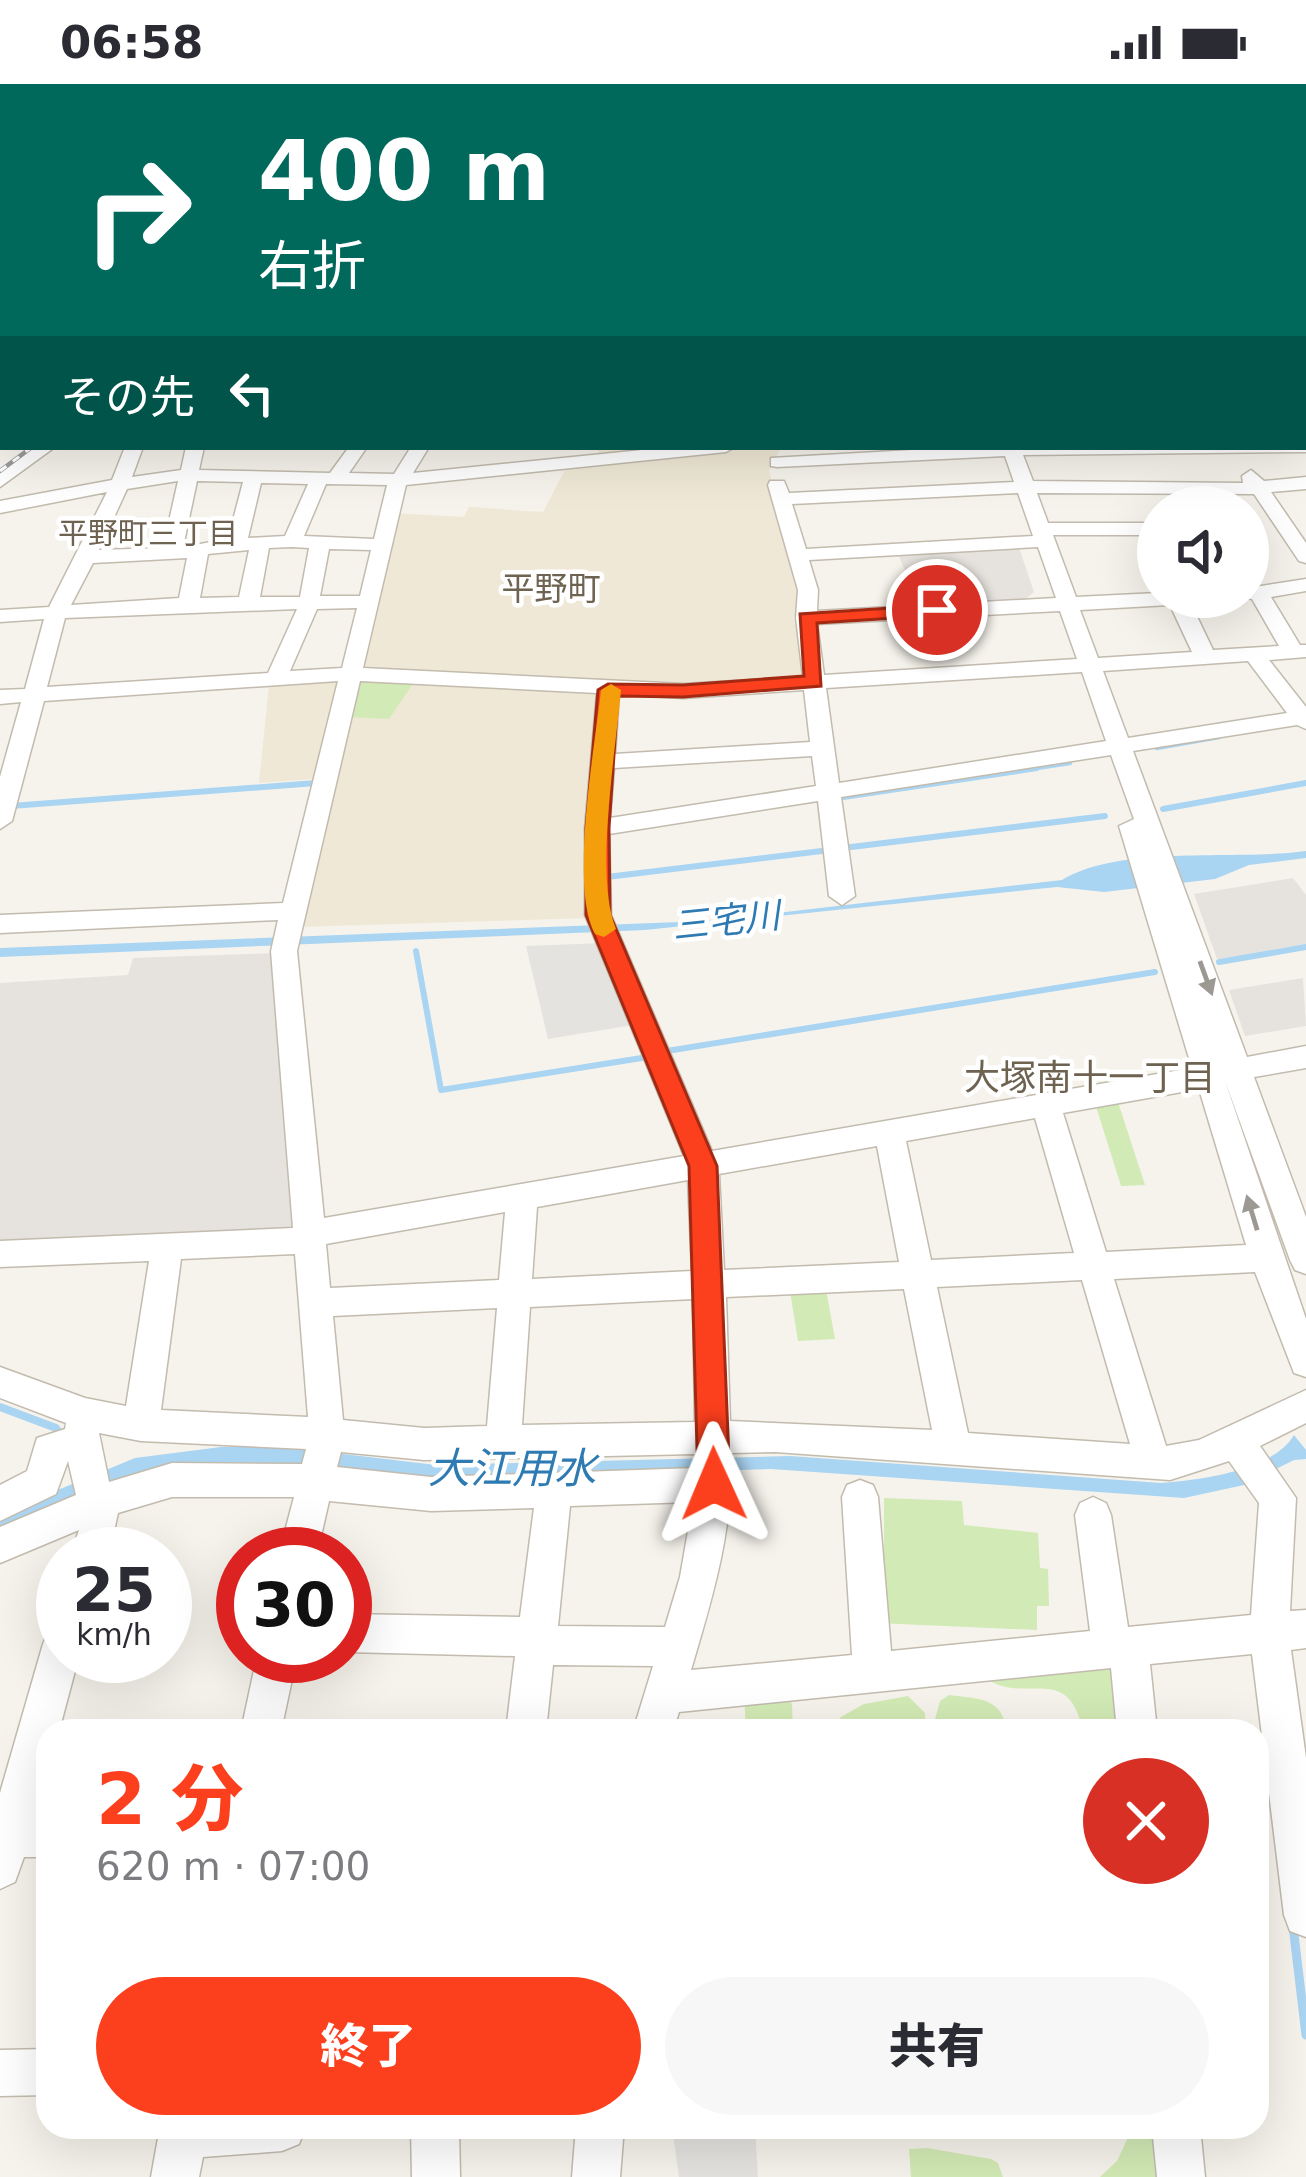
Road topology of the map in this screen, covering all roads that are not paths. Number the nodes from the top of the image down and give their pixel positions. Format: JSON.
{"nodes":[{"id":1,"x":42,"y":450,"type":"edge"},
{"id":2,"x":133,"y":450,"type":"edge"},
{"id":3,"x":194,"y":450,"type":"edge"},
{"id":4,"x":355,"y":450,"type":"edge"},
{"id":5,"x":418,"y":450,"type":"edge"},
{"id":6,"x":542,"y":450,"type":"edge"},
{"id":7,"x":670,"y":450,"type":"edge"},
{"id":8,"x":934,"y":450,"type":"edge"},
{"id":9,"x":1012,"y":450,"type":"edge"},
{"id":10,"x":1117,"y":450,"type":"edge"},
{"id":11,"x":1239,"y":450,"type":"edge"},
{"id":12,"x":595,"y":454,"type":"edge"},
{"id":13,"x":781,"y":454,"type":"edge"},
{"id":14,"x":190,"y":474,"type":"junction"},
{"id":15,"x":254,"y":475,"type":"junction"},
{"id":16,"x":328,"y":478,"type":"junction"},
{"id":17,"x":399,"y":480,"type":"junction"},
{"id":18,"x":0,"y":482,"type":"edge"},
{"id":19,"x":119,"y":483,"type":"junction"},
{"id":20,"x":1306,"y":483,"type":"edge"},
{"id":21,"x":1256,"y":486,"type":"edge"},
{"id":22,"x":1025,"y":487,"type":"junction"},
{"id":23,"x":1269,"y":487,"type":"edge"},
{"id":24,"x":1130,"y":488,"type":"junction"},
{"id":25,"x":1137,"y":488,"type":"edge"},
{"id":26,"x":782,"y":500,"type":"junction"},
{"id":27,"x":1137,"y":501,"type":"edge"},
{"id":28,"x":6,"y":502,"type":"edge"},
{"id":29,"x":1269,"y":513,"type":"edge"},
{"id":30,"x":1306,"y":522,"type":"edge"},
{"id":31,"x":1274,"y":524,"type":"junction"},
{"id":32,"x":1137,"y":529,"type":"edge"},
{"id":33,"x":1043,"y":535,"type":"junction"},
{"id":34,"x":292,"y":541,"type":"junction"},
{"id":35,"x":320,"y":541,"type":"junction"},
{"id":36,"x":260,"y":543,"type":"junction"},
{"id":37,"x":381,"y":544,"type":"junction"},
{"id":38,"x":236,"y":545,"type":"junction"},
{"id":39,"x":197,"y":552,"type":"junction"},
{"id":40,"x":172,"y":553,"type":"junction"},
{"id":41,"x":798,"y":555,"type":"junction"},
{"id":42,"x":87,"y":557,"type":"junction"},
{"id":43,"x":1306,"y":557,"type":"edge"},
{"id":44,"x":1306,"y":585,"type":"edge"},
{"id":45,"x":1269,"y":591,"type":"edge"},
{"id":46,"x":1137,"y":600,"type":"edge"},
{"id":47,"x":249,"y":601,"type":"junction"},
{"id":48,"x":310,"y":602,"type":"junction"},
{"id":49,"x":366,"y":602,"type":"junction"},
{"id":50,"x":1067,"y":603,"type":"junction"},
{"id":51,"x":188,"y":604,"type":"junction"},
{"id":52,"x":56,"y":613,"type":"junction"},
{"id":53,"x":1269,"y":613,"type":"edge"},
{"id":54,"x":0,"y":616,"type":"edge"},
{"id":55,"x":806,"y":618,"type":"junction"},
{"id":56,"x":1186,"y":618,"type":"edge"},
{"id":57,"x":1299,"y":651,"type":"edge"},
{"id":58,"x":1254,"y":655,"type":"junction"},
{"id":59,"x":1204,"y":656,"type":"junction"},
{"id":60,"x":1090,"y":665,"type":"junction"},
{"id":61,"x":348,"y":674,"type":"junction"},
{"id":62,"x":276,"y":679,"type":"junction"},
{"id":63,"x":814,"y":681,"type":"junction"},
{"id":64,"x":608,"y":690,"type":"junction"},
{"id":65,"x":34,"y":695,"type":"junction"},
{"id":66,"x":0,"y":698,"type":"edge"},
{"id":67,"x":1305,"y":719,"type":"edge"},
{"id":68,"x":823,"y":748,"type":"junction"},
{"id":69,"x":1119,"y":749,"type":"junction"},
{"id":70,"x":602,"y":762,"type":"junction"},
{"id":71,"x":829,"y":794,"type":"junction"},
{"id":72,"x":0,"y":821,"type":"edge"},
{"id":73,"x":597,"y":828,"type":"junction"},
{"id":74,"x":842,"y":896,"type":"dead end"},
{"id":75,"x":0,"y":924,"type":"edge"},
{"id":76,"x":288,"y":930,"type":"junction"},
{"id":77,"x":1306,"y":1057,"type":"edge"},
{"id":78,"x":1225,"y":1072,"type":"junction"},
{"id":79,"x":1046,"y":1105,"type":"junction"},
{"id":80,"x":889,"y":1133,"type":"junction"},
{"id":81,"x":1306,"y":1162,"type":"edge"},
{"id":82,"x":1273,"y":1163,"type":"junction"},
{"id":83,"x":703,"y":1166,"type":"junction"},
{"id":84,"x":522,"y":1197,"type":"junction"},
{"id":85,"x":310,"y":1237,"type":"junction"},
{"id":86,"x":167,"y":1246,"type":"junction"},
{"id":87,"x":0,"y":1254,"type":"edge"},
{"id":88,"x":1266,"y":1258,"type":"junction"},
{"id":89,"x":1306,"y":1260,"type":"edge"},
{"id":90,"x":1094,"y":1266,"type":"junction"},
{"id":91,"x":918,"y":1275,"type":"junction"},
{"id":92,"x":709,"y":1285,"type":"junction"},
{"id":93,"x":514,"y":1294,"type":"junction"},
{"id":94,"x":315,"y":1304,"type":"junction"},
{"id":95,"x":1306,"y":1362,"type":"edge"},
{"id":96,"x":0,"y":1382,"type":"edge"},
{"id":97,"x":1306,"y":1406,"type":"edge"},
{"id":98,"x":141,"y":1425,"type":"junction"},
{"id":99,"x":327,"y":1435,"type":"junction"},
{"id":100,"x":503,"y":1443,"type":"junction"},
{"id":101,"x":952,"y":1448,"type":"junction"},
{"id":102,"x":82,"y":1459,"type":"junction"},
{"id":103,"x":1251,"y":1461,"type":"junction"},
{"id":104,"x":714,"y":1462,"type":"junction"},
{"id":105,"x":1153,"y":1462,"type":"junction"},
{"id":106,"x":313,"y":1481,"type":"junction"},
{"id":107,"x":554,"y":1490,"type":"junction"},
{"id":108,"x":860,"y":1497,"type":"dead end"},
{"id":109,"x":0,"y":1504,"type":"edge"},
{"id":110,"x":1093,"y":1516,"type":"dead end"},
{"id":111,"x":98,"y":1527,"type":"edge"},
{"id":112,"x":304,"y":1527,"type":"edge"},
{"id":113,"x":0,"y":1545,"type":"edge"},
{"id":114,"x":1287,"y":1631,"type":"edge"},
{"id":115,"x":372,"y":1635,"type":"edge"},
{"id":116,"x":536,"y":1641,"type":"junction"},
{"id":117,"x":678,"y":1647,"type":"junction"},
{"id":118,"x":1120,"y":1648,"type":"junction"},
{"id":119,"x":873,"y":1672,"type":"junction"},
{"id":120,"x":48,"y":1683,"type":"edge"},
{"id":121,"x":271,"y":1683,"type":"edge"},
{"id":122,"x":658,"y":1712,"type":"edge"},
{"id":123,"x":264,"y":1719,"type":"edge"},
{"id":124,"x":527,"y":1719,"type":"edge"},
{"id":125,"x":1135,"y":1719,"type":"edge"},
{"id":126,"x":11,"y":1779,"type":"edge"},
{"id":127,"x":19,"y":1846,"type":"edge"},
{"id":128,"x":1305,"y":1901,"type":"edge"},
{"id":129,"x":36,"y":2072,"type":"edge"},
{"id":130,"x":0,"y":2073,"type":"edge"},
{"id":131,"x":218,"y":2139,"type":"edge"},
{"id":132,"x":435,"y":2139,"type":"edge"},
{"id":133,"x":599,"y":2139,"type":"edge"},
{"id":134,"x":1177,"y":2139,"type":"edge"},
{"id":135,"x":181,"y":2146,"type":"edge"},
{"id":136,"x":436,"y":2177,"type":"edge"},
{"id":137,"x":596,"y":2177,"type":"edge"},
{"id":138,"x":1180,"y":2177,"type":"edge"}],
"edges":[{"from":1,"to":18,"type":"street"},
{"from":2,"to":19,"type":"street"},
{"from":3,"to":14,"type":"street"},
{"from":4,"to":16,"type":"street"},
{"from":5,"to":17,"type":"street"},
{"from":6,"to":12,"type":"street"},
{"from":7,"to":12,"type":"street"},
{"from":8,"to":13,"type":"street"},
{"from":9,"to":22,"type":"street"},
{"from":10,"to":24,"type":"street"},
{"from":11,"to":21,"type":"street"},
{"from":12,"to":17,"type":"street"},
{"from":13,"to":26,"type":"street"},
{"from":14,"to":15,"type":"street"},
{"from":14,"to":19,"type":"street"},
{"from":14,"to":40,"type":"street"},
{"from":15,"to":16,"type":"street"},
{"from":15,"to":38,"type":"street"},
{"from":16,"to":17,"type":"street"},
{"from":16,"to":34,"type":"street"},
{"from":17,"to":37,"type":"street"},
{"from":19,"to":28,"type":"street"},
{"from":19,"to":42,"type":"street"},
{"from":20,"to":23,"type":"street"},
{"from":22,"to":24,"type":"street"},
{"from":22,"to":26,"type":"street"},
{"from":22,"to":33,"type":"street"},
{"from":24,"to":25,"type":"street"},
{"from":24,"to":27,"type":"street"},
{"from":26,"to":41,"type":"street"},
{"from":29,"to":31,"type":"street"},
{"from":30,"to":31,"type":"street"},
{"from":31,"to":43,"type":"street"},
{"from":32,"to":33,"type":"street"},
{"from":33,"to":41,"type":"street"},
{"from":33,"to":50,"type":"street"},
{"from":34,"to":35,"type":"street"},
{"from":34,"to":36,"type":"street"},
{"from":35,"to":37,"type":"street"},
{"from":35,"to":48,"type":"street"},
{"from":36,"to":38,"type":"street"},
{"from":36,"to":47,"type":"street"},
{"from":37,"to":49,"type":"street"},
{"from":38,"to":39,"type":"street"},
{"from":39,"to":40,"type":"street"},
{"from":39,"to":51,"type":"street"},
{"from":40,"to":42,"type":"street"},
{"from":41,"to":55,"type":"street"},
{"from":42,"to":52,"type":"street"},
{"from":44,"to":45,"type":"street"},
{"from":46,"to":50,"type":"street"},
{"from":47,"to":48,"type":"street"},
{"from":47,"to":51,"type":"street"},
{"from":48,"to":49,"type":"street"},
{"from":48,"to":62,"type":"street"},
{"from":49,"to":61,"type":"street"},
{"from":50,"to":55,"type":"street"},
{"from":50,"to":60,"type":"street"},
{"from":51,"to":52,"type":"street"},
{"from":52,"to":54,"type":"street"},
{"from":52,"to":65,"type":"street"},
{"from":53,"to":57,"type":"street"},
{"from":55,"to":63,"type":"street"},
{"from":56,"to":59,"type":"street"},
{"from":57,"to":58,"type":"street"},
{"from":58,"to":59,"type":"street"},
{"from":58,"to":67,"type":"street"},
{"from":59,"to":60,"type":"street"},
{"from":60,"to":63,"type":"street"},
{"from":60,"to":69,"type":"street"},
{"from":61,"to":62,"type":"street"},
{"from":61,"to":64,"type":"street"},
{"from":61,"to":76,"type":"street"},
{"from":62,"to":65,"type":"street"},
{"from":63,"to":64,"type":"street"},
{"from":63,"to":68,"type":"street"},
{"from":64,"to":70,"type":"street"},
{"from":65,"to":66,"type":"street"},
{"from":65,"to":72,"type":"street"},
{"from":67,"to":69,"type":"street"},
{"from":68,"to":70,"type":"street"},
{"from":68,"to":71,"type":"street"},
{"from":69,"to":71,"type":"street"},
{"from":69,"to":78,"type":"street"},
{"from":70,"to":73,"type":"street"},
{"from":71,"to":73,"type":"street"},
{"from":71,"to":74,"type":"street"},
{"from":73,"to":83,"type":"street"},
{"from":75,"to":76,"type":"street"},
{"from":76,"to":85,"type":"street"},
{"from":77,"to":78,"type":"street"},
{"from":78,"to":79,"type":"street"},
{"from":78,"to":82,"type":"street"},
{"from":88,"to":78,"type":"street","one_way":true},
{"from":79,"to":80,"type":"street"},
{"from":79,"to":90,"type":"street"},
{"from":80,"to":83,"type":"street"},
{"from":80,"to":91,"type":"street"},
{"from":81,"to":82,"type":"street"},
{"from":82,"to":89,"type":"street"},
{"from":83,"to":84,"type":"street"},
{"from":83,"to":92,"type":"street"},
{"from":84,"to":85,"type":"street"},
{"from":84,"to":93,"type":"street"},
{"from":85,"to":86,"type":"street"},
{"from":85,"to":94,"type":"street"},
{"from":86,"to":87,"type":"street"},
{"from":86,"to":98,"type":"street"},
{"from":88,"to":90,"type":"street"},
{"from":88,"to":95,"type":"street"},
{"from":90,"to":91,"type":"street"},
{"from":90,"to":105,"type":"street"},
{"from":91,"to":92,"type":"street"},
{"from":91,"to":101,"type":"street"},
{"from":92,"to":93,"type":"street"},
{"from":92,"to":104,"type":"street"},
{"from":93,"to":94,"type":"street"},
{"from":93,"to":100,"type":"street"},
{"from":94,"to":99,"type":"street"},
{"from":96,"to":102,"type":"street"},
{"from":97,"to":103,"type":"street"},
{"from":98,"to":99,"type":"street"},
{"from":98,"to":102,"type":"street"},
{"from":99,"to":100,"type":"street"},
{"from":99,"to":106,"type":"street"},
{"from":100,"to":104,"type":"street"},
{"from":101,"to":104,"type":"street"},
{"from":101,"to":105,"type":"street"},
{"from":102,"to":106,"type":"street"},
{"from":102,"to":109,"type":"street"},
{"from":102,"to":111,"type":"street"},
{"from":102,"to":113,"type":"street"},
{"from":103,"to":105,"type":"street"},
{"from":103,"to":114,"type":"street"},
{"from":104,"to":107,"type":"street"},
{"from":104,"to":117,"type":"street"},
{"from":106,"to":107,"type":"street"},
{"from":106,"to":112,"type":"street"},
{"from":107,"to":116,"type":"street"},
{"from":108,"to":119,"type":"street"},
{"from":110,"to":118,"type":"street"},
{"from":114,"to":118,"type":"street"},
{"from":114,"to":128,"type":"street"},
{"from":115,"to":116,"type":"street"},
{"from":116,"to":117,"type":"street"},
{"from":116,"to":124,"type":"street"},
{"from":117,"to":122,"type":"street"},
{"from":118,"to":119,"type":"street"},
{"from":118,"to":125,"type":"street"},
{"from":119,"to":122,"type":"street"},
{"from":120,"to":126,"type":"street"},
{"from":121,"to":123,"type":"street"},
{"from":126,"to":127,"type":"street"},
{"from":129,"to":130,"type":"street"},
{"from":131,"to":135,"type":"street"},
{"from":132,"to":136,"type":"street"},
{"from":133,"to":137,"type":"street"},
{"from":134,"to":138,"type":"street"}]}
